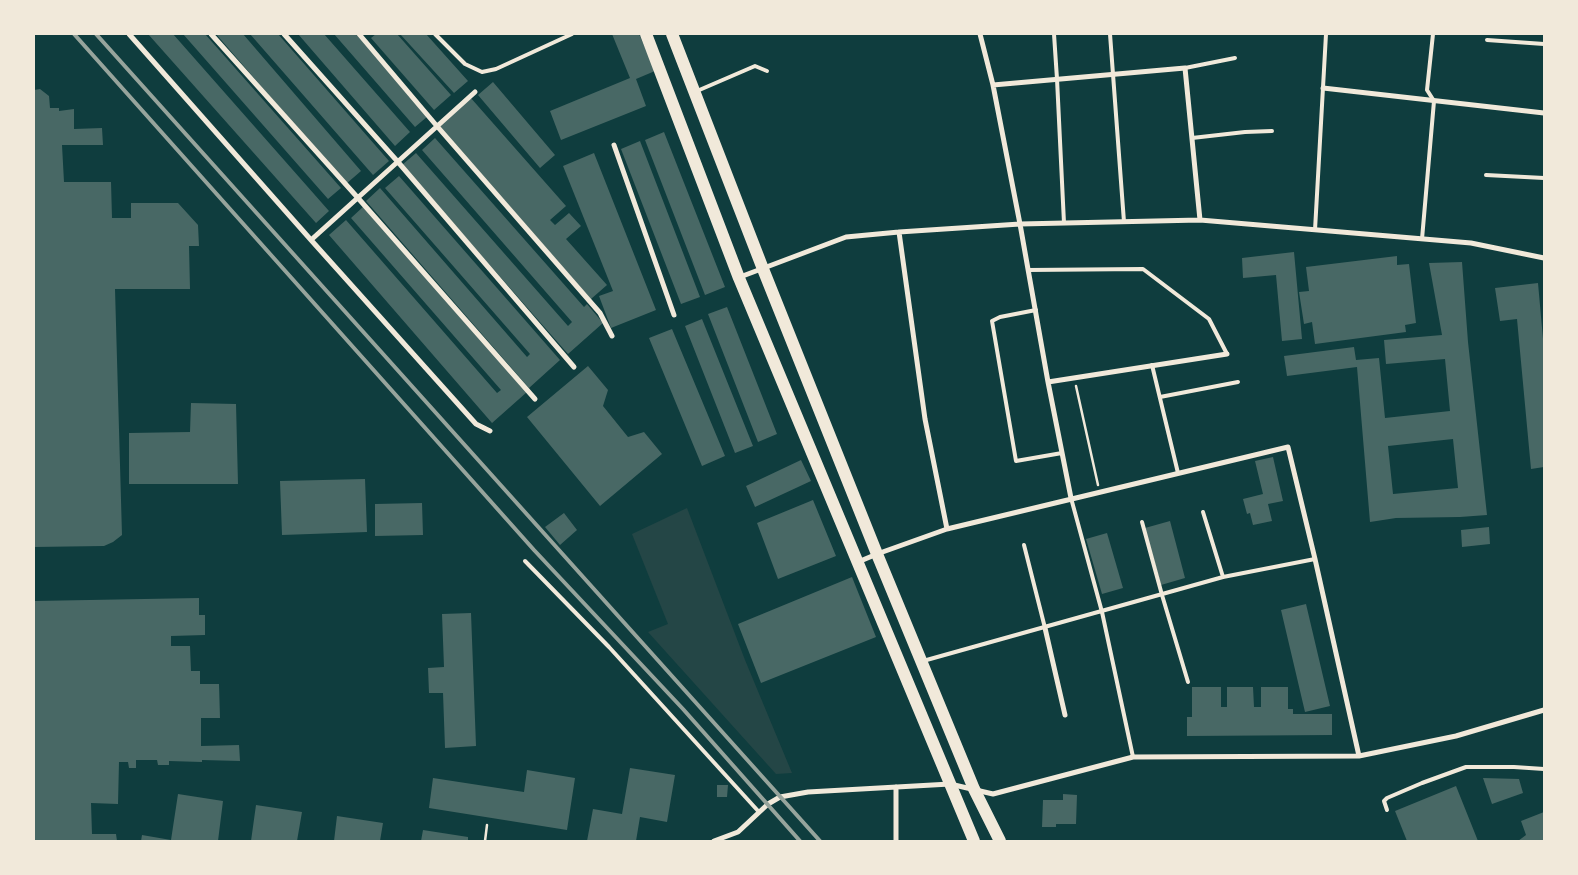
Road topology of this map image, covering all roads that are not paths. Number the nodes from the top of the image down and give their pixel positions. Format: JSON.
{"nodes":[{"id":1,"x":129,"y":34,"type":"edge"},
{"id":2,"x":211,"y":34,"type":"edge"},
{"id":3,"x":284,"y":34,"type":"edge"},
{"id":4,"x":359,"y":34,"type":"edge"},
{"id":5,"x":435,"y":34,"type":"edge"},
{"id":6,"x":572,"y":34,"type":"edge"},
{"id":7,"x":646,"y":34,"type":"edge"},
{"id":8,"x":672,"y":34,"type":"edge"},
{"id":9,"x":980,"y":34,"type":"edge"},
{"id":10,"x":1054,"y":34,"type":"edge"},
{"id":11,"x":1110,"y":34,"type":"edge"},
{"id":12,"x":1326,"y":34,"type":"edge"},
{"id":13,"x":1433,"y":34,"type":"edge"},
{"id":14,"x":1487,"y":40,"type":"dead end"},
{"id":15,"x":1544,"y":44,"type":"edge"},
{"id":16,"x":1235,"y":58,"type":"dead end"},
{"id":17,"x":1185,"y":68,"type":"junction"},
{"id":18,"x":767,"y":71,"type":"dead end"},
{"id":19,"x":1113,"y":74,"type":"junction"},
{"id":20,"x":1057,"y":79,"type":"junction"},
{"id":21,"x":993,"y":85,"type":"junction"},
{"id":22,"x":1323,"y":88,"type":"junction"},
{"id":23,"x":475,"y":92,"type":"dead end"},
{"id":24,"x":695,"y":92,"type":"junction"},
{"id":25,"x":1434,"y":101,"type":"junction"},
{"id":26,"x":1544,"y":113,"type":"edge"},
{"id":27,"x":436,"y":125,"type":"junction"},
{"id":28,"x":1272,"y":131,"type":"dead end"},
{"id":29,"x":1192,"y":138,"type":"junction"},
{"id":30,"x":614,"y":145,"type":"dead end"},
{"id":31,"x":398,"y":162,"type":"junction"},
{"id":32,"x":1486,"y":175,"type":"dead end"},
{"id":33,"x":1544,"y":178,"type":"edge"},
{"id":34,"x":358,"y":198,"type":"junction"},
{"id":35,"x":1200,"y":220,"type":"junction"},
{"id":36,"x":1124,"y":222,"type":"junction"},
{"id":37,"x":1064,"y":223,"type":"junction"},
{"id":38,"x":1020,"y":224,"type":"junction"},
{"id":39,"x":1315,"y":230,"type":"junction"},
{"id":40,"x":899,"y":232,"type":"junction"},
{"id":41,"x":1422,"y":239,"type":"junction"},
{"id":42,"x":311,"y":240,"type":"junction"},
{"id":43,"x":1544,"y":258,"type":"edge"},
{"id":44,"x":763,"y":269,"type":"junction"},
{"id":45,"x":1028,"y":270,"type":"junction"},
{"id":46,"x":739,"y":278,"type":"junction"},
{"id":47,"x":1036,"y":310,"type":"junction"},
{"id":48,"x":674,"y":315,"type":"dead end"},
{"id":49,"x":612,"y":336,"type":"dead end"},
{"id":50,"x":1227,"y":354,"type":"joint"},
{"id":51,"x":1152,"y":366,"type":"junction"},
{"id":52,"x":574,"y":367,"type":"dead end"},
{"id":53,"x":1048,"y":382,"type":"junction"},
{"id":54,"x":1238,"y":382,"type":"dead end"},
{"id":55,"x":1160,"y":397,"type":"junction"},
{"id":56,"x":535,"y":399,"type":"dead end"},
{"id":57,"x":490,"y":431,"type":"dead end"},
{"id":58,"x":1062,"y":453,"type":"junction"},
{"id":59,"x":1178,"y":473,"type":"junction"},
{"id":60,"x":1072,"y":498,"type":"junction"},
{"id":61,"x":1204,"y":512,"type":"dead end"},
{"id":62,"x":1142,"y":522,"type":"dead end"},
{"id":63,"x":948,"y":529,"type":"junction"},
{"id":64,"x":1024,"y":545,"type":"dead end"},
{"id":65,"x":877,"y":554,"type":"junction"},
{"id":66,"x":1315,"y":560,"type":"junction"},
{"id":67,"x":526,"y":561,"type":"dead end"},
{"id":68,"x":858,"y":563,"type":"junction"},
{"id":69,"x":1223,"y":577,"type":"junction"},
{"id":70,"x":1162,"y":595,"type":"junction"},
{"id":71,"x":1102,"y":612,"type":"junction"},
{"id":72,"x":1045,"y":628,"type":"junction"},
{"id":73,"x":922,"y":661,"type":"junction"},
{"id":74,"x":1188,"y":682,"type":"dead end"},
{"id":75,"x":1544,"y":710,"type":"edge"},
{"id":76,"x":1065,"y":715,"type":"dead end"},
{"id":77,"x":1359,"y":756,"type":"junction"},
{"id":78,"x":1133,"y":757,"type":"junction"},
{"id":79,"x":1544,"y":770,"type":"edge"},
{"id":80,"x":950,"y":784,"type":"junction"},
{"id":81,"x":896,"y":787,"type":"junction"},
{"id":82,"x":974,"y":789,"type":"junction"},
{"id":83,"x":1386,"y":810,"type":"dead end"},
{"id":84,"x":760,"y":812,"type":"junction"},
{"id":85,"x":714,"y":841,"type":"edge"},
{"id":86,"x":896,"y":841,"type":"edge"},
{"id":87,"x":974,"y":841,"type":"edge"},
{"id":88,"x":1000,"y":841,"type":"edge"}],
"edges":[{"from":1,"to":42,"type":"street"},
{"from":2,"to":34,"type":"street"},
{"from":3,"to":31,"type":"street"},
{"from":4,"to":27,"type":"street"},
{"from":5,"to":6,"type":"lane"},
{"from":7,"to":46,"type":"main road"},
{"from":8,"to":24,"type":"main road"},
{"from":9,"to":21,"type":"street"},
{"from":10,"to":20,"type":"lane"},
{"from":11,"to":19,"type":"lane"},
{"from":12,"to":22,"type":"lane"},
{"from":13,"to":25,"type":"lane"},
{"from":14,"to":15,"type":"lane"},
{"from":16,"to":17,"type":"lane"},
{"from":17,"to":19,"type":"street"},
{"from":17,"to":29,"type":"street"},
{"from":18,"to":24,"type":"lane"},
{"from":19,"to":20,"type":"street"},
{"from":19,"to":36,"type":"lane"},
{"from":20,"to":21,"type":"street"},
{"from":20,"to":37,"type":"lane"},
{"from":21,"to":38,"type":"street"},
{"from":22,"to":25,"type":"street"},
{"from":22,"to":39,"type":"lane"},
{"from":23,"to":27,"type":"street"},
{"from":24,"to":44,"type":"main road"},
{"from":25,"to":26,"type":"street"},
{"from":25,"to":41,"type":"lane"},
{"from":27,"to":31,"type":"street"},
{"from":27,"to":49,"type":"street"},
{"from":28,"to":29,"type":"lane"},
{"from":29,"to":35,"type":"street"},
{"from":30,"to":48,"type":"street"},
{"from":31,"to":34,"type":"street"},
{"from":31,"to":52,"type":"street"},
{"from":32,"to":33,"type":"lane"},
{"from":34,"to":42,"type":"street"},
{"from":34,"to":56,"type":"street"},
{"from":35,"to":36,"type":"street"},
{"from":35,"to":39,"type":"street"},
{"from":36,"to":37,"type":"street"},
{"from":37,"to":38,"type":"street"},
{"from":38,"to":40,"type":"street"},
{"from":38,"to":45,"type":"street"},
{"from":39,"to":41,"type":"street"},
{"from":40,"to":44,"type":"street"},
{"from":40,"to":63,"type":"street"},
{"from":41,"to":43,"type":"street"},
{"from":42,"to":57,"type":"street"},
{"from":44,"to":46,"type":"street"},
{"from":44,"to":65,"type":"main road"},
{"from":45,"to":47,"type":"street"},
{"from":45,"to":50,"type":"lane"},
{"from":46,"to":68,"type":"main road"},
{"from":47,"to":53,"type":"street"},
{"from":47,"to":58,"type":"lane"},
{"from":50,"to":51,"type":"street"},
{"from":51,"to":53,"type":"street"},
{"from":51,"to":55,"type":"lane"},
{"from":53,"to":58,"type":"street"},
{"from":54,"to":55,"type":"lane"},
{"from":55,"to":59,"type":"lane"},
{"from":58,"to":60,"type":"street"},
{"from":59,"to":60,"type":"street"},
{"from":59,"to":66,"type":"street"},
{"from":60,"to":63,"type":"street"},
{"from":60,"to":71,"type":"lane"},
{"from":61,"to":69,"type":"lane"},
{"from":62,"to":70,"type":"lane"},
{"from":63,"to":65,"type":"street"},
{"from":64,"to":72,"type":"lane"},
{"from":65,"to":68,"type":"street"},
{"from":65,"to":73,"type":"main road"},
{"from":66,"to":69,"type":"lane"},
{"from":66,"to":77,"type":"street"},
{"from":67,"to":84,"type":"lane"},
{"from":68,"to":80,"type":"main road"},
{"from":69,"to":70,"type":"lane"},
{"from":70,"to":71,"type":"lane"},
{"from":70,"to":74,"type":"lane"},
{"from":71,"to":72,"type":"lane"},
{"from":71,"to":78,"type":"lane"},
{"from":72,"to":73,"type":"lane"},
{"from":72,"to":76,"type":"street"},
{"from":73,"to":82,"type":"main road"},
{"from":75,"to":77,"type":"street"},
{"from":77,"to":78,"type":"street"},
{"from":78,"to":82,"type":"street"},
{"from":79,"to":83,"type":"lane"},
{"from":80,"to":81,"type":"street"},
{"from":80,"to":82,"type":"street"},
{"from":80,"to":87,"type":"main road"},
{"from":81,"to":84,"type":"street"},
{"from":81,"to":86,"type":"street"},
{"from":82,"to":88,"type":"main road"},
{"from":84,"to":85,"type":"street"}]}
